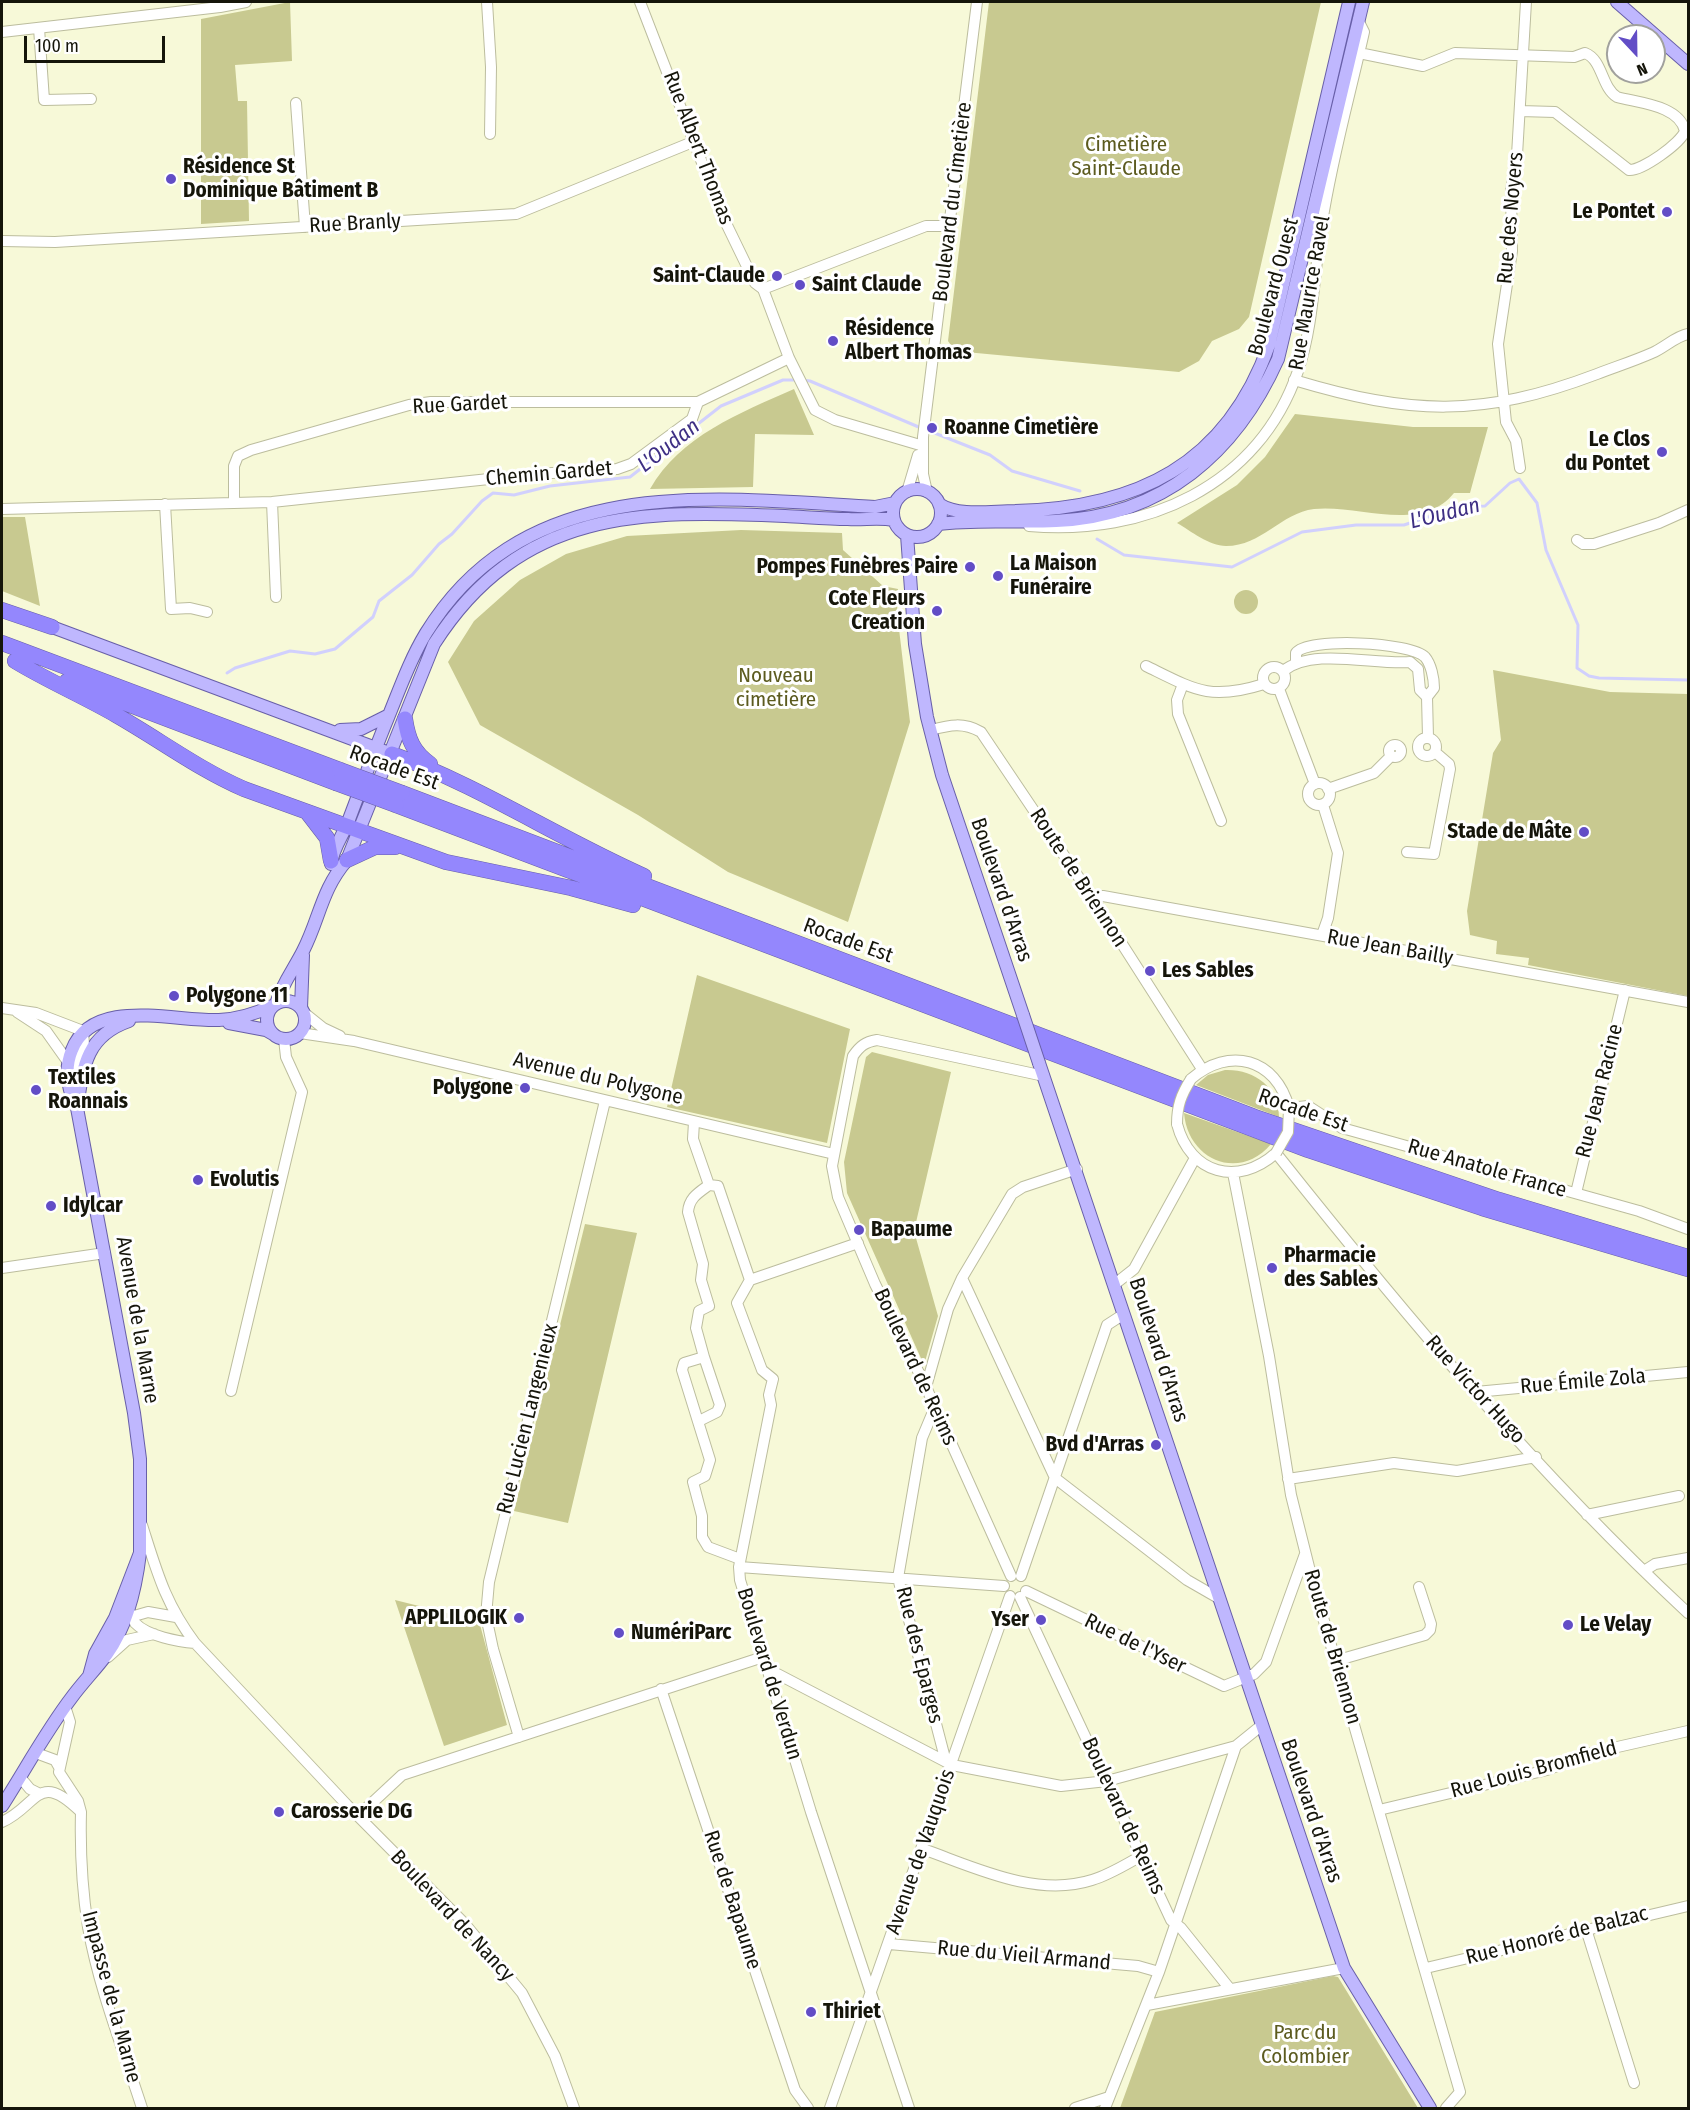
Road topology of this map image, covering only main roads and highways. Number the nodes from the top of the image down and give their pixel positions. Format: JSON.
{"nodes":[{"id":1,"x":1349,"y":2,"type":"edge"},
{"id":2,"x":1363,"y":2,"type":"edge"},
{"id":3,"x":1617,"y":2,"type":"edge"},
{"id":4,"x":1689,"y":64,"type":"edge"},
{"id":5,"x":895,"y":503,"type":"junction"},
{"id":6,"x":939,"y":504,"type":"junction"},
{"id":7,"x":984,"y":517,"type":"junction"},
{"id":8,"x":894,"y":520,"type":"junction"},
{"id":9,"x":938,"y":524,"type":"junction"},
{"id":10,"x":906,"y":535,"type":"junction"},
{"id":11,"x":923,"y":536,"type":"junction"},
{"id":12,"x":912,"y":582,"type":"junction"},
{"id":13,"x":2,"y":608,"type":"edge"},
{"id":14,"x":52,"y":627,"type":"joint"},
{"id":15,"x":2,"y":643,"type":"edge"},
{"id":16,"x":8,"y":658,"type":"edge"},
{"id":17,"x":44,"y":670,"type":"junction"},
{"id":18,"x":77,"y":684,"type":"junction"},
{"id":19,"x":277,"y":710,"type":"junction"},
{"id":20,"x":389,"y":715,"type":"junction"},
{"id":21,"x":405,"y":719,"type":"junction"},
{"id":22,"x":375,"y":747,"type":"junction"},
{"id":23,"x":392,"y":754,"type":"junction"},
{"id":24,"x":448,"y":775,"type":"junction"},
{"id":25,"x":399,"y":799,"type":"junction"},
{"id":26,"x":305,"y":810,"type":"junction"},
{"id":27,"x":353,"y":827,"type":"junction"},
{"id":28,"x":401,"y":848,"type":"junction"},
{"id":29,"x":339,"y":860,"type":"junction"},
{"id":30,"x":665,"y":908,"type":"junction"},
{"id":31,"x":704,"y":909,"type":"junction"},
{"id":32,"x":303,"y":951,"type":"junction"},
{"id":33,"x":274,"y":1005,"type":"junction"},
{"id":34,"x":302,"y":1010,"type":"junction"},
{"id":35,"x":149,"y":1017,"type":"junction"},
{"id":36,"x":216,"y":1020,"type":"junction"},
{"id":37,"x":279,"y":1036,"type":"junction"},
{"id":38,"x":77,"y":1108,"type":"junction"},
{"id":39,"x":1689,"y":1257,"type":"edge"},
{"id":40,"x":1689,"y":1269,"type":"edge"},
{"id":41,"x":126,"y":1610,"type":"junction"},
{"id":42,"x":89,"y":1676,"type":"junction"},
{"id":43,"x":2,"y":1806,"type":"edge"},
{"id":44,"x":1430,"y":2109,"type":"edge"}],
"edges":[{"from":1,"to":7,"type":"main road","name":"Boulevard Ouest"},
{"from":2,"to":7,"type":"main road","name":"Boulevard Ouest"},
{"from":3,"to":4,"type":"main road"},
{"from":5,"to":6,"type":"main road"},
{"from":5,"to":8,"type":"main road"},
{"from":5,"to":20,"type":"main road"},
{"from":6,"to":7,"type":"main road","name":"Boulevard Ouest"},
{"from":6,"to":9,"type":"main road"},
{"from":7,"to":9,"type":"main road","name":"Boulevard Ouest"},
{"from":8,"to":10,"type":"main road"},
{"from":8,"to":21,"type":"main road"},
{"from":9,"to":11,"type":"main road"},
{"from":10,"to":11,"type":"main road"},
{"from":10,"to":12,"type":"main road","name":"Boulevard d'Arras"},
{"from":11,"to":12,"type":"main road","name":"Boulevard d'Arras"},
{"from":12,"to":44,"type":"main road","name":"Boulevard d'Arras","bridge":true},
{"from":13,"to":14,"type":"highway"},
{"from":14,"to":19,"type":"main road"},
{"from":15,"to":17,"type":"highway","name":"Rocade Est"},
{"from":16,"to":17,"type":"highway","name":"Rocade Est"},
{"from":17,"to":18,"type":"highway","name":"Rocade Est"},
{"from":17,"to":18,"type":"highway"},
{"from":18,"to":25,"type":"highway","name":"Rocade Est","bridge":true},
{"from":18,"to":26,"type":"highway"},
{"from":19,"to":20,"type":"main road"},
{"from":19,"to":22,"type":"main road"},
{"from":20,"to":22,"type":"main road"},
{"from":21,"to":23,"type":"main road"},
{"from":21,"to":24,"type":"highway"},
{"from":22,"to":23,"type":"main road"},
{"from":22,"to":27,"type":"main road"},
{"from":23,"to":24,"type":"highway"},
{"from":23,"to":27,"type":"main road"},
{"from":24,"to":31,"type":"highway"},
{"from":25,"to":30,"type":"highway","name":"Rocade Est"},
{"from":25,"to":31,"type":"highway","name":"Rocade Est"},
{"from":26,"to":27,"type":"highway"},
{"from":26,"to":29,"type":"highway"},
{"from":27,"to":28,"type":"highway"},
{"from":27,"to":29,"type":"main road"},
{"from":28,"to":29,"type":"highway"},
{"from":28,"to":30,"type":"highway"},
{"from":29,"to":32,"type":"main road"},
{"from":30,"to":40,"type":"highway","name":"Rocade Est"},
{"from":31,"to":39,"type":"highway","name":"Rocade Est"},
{"from":32,"to":33,"type":"main road"},
{"from":32,"to":34,"type":"main road"},
{"from":33,"to":34,"type":"main road"},
{"from":33,"to":36,"type":"main road"},
{"from":33,"to":37,"type":"main road"},
{"from":34,"to":37,"type":"main road"},
{"from":35,"to":36,"type":"main road"},
{"from":35,"to":38,"type":"main road"},
{"from":35,"to":38,"type":"main road","name":"Avenue de la Marne"},
{"from":36,"to":37,"type":"main road"},
{"from":38,"to":41,"type":"main road","name":"Avenue de la Marne"},
{"from":41,"to":42,"type":"main road","name":"Avenue de la Marne"},
{"from":41,"to":42,"type":"main road","name":"Avenue de la Marne"},
{"from":42,"to":43,"type":"main road","name":"Avenue de la Marne"}]}
